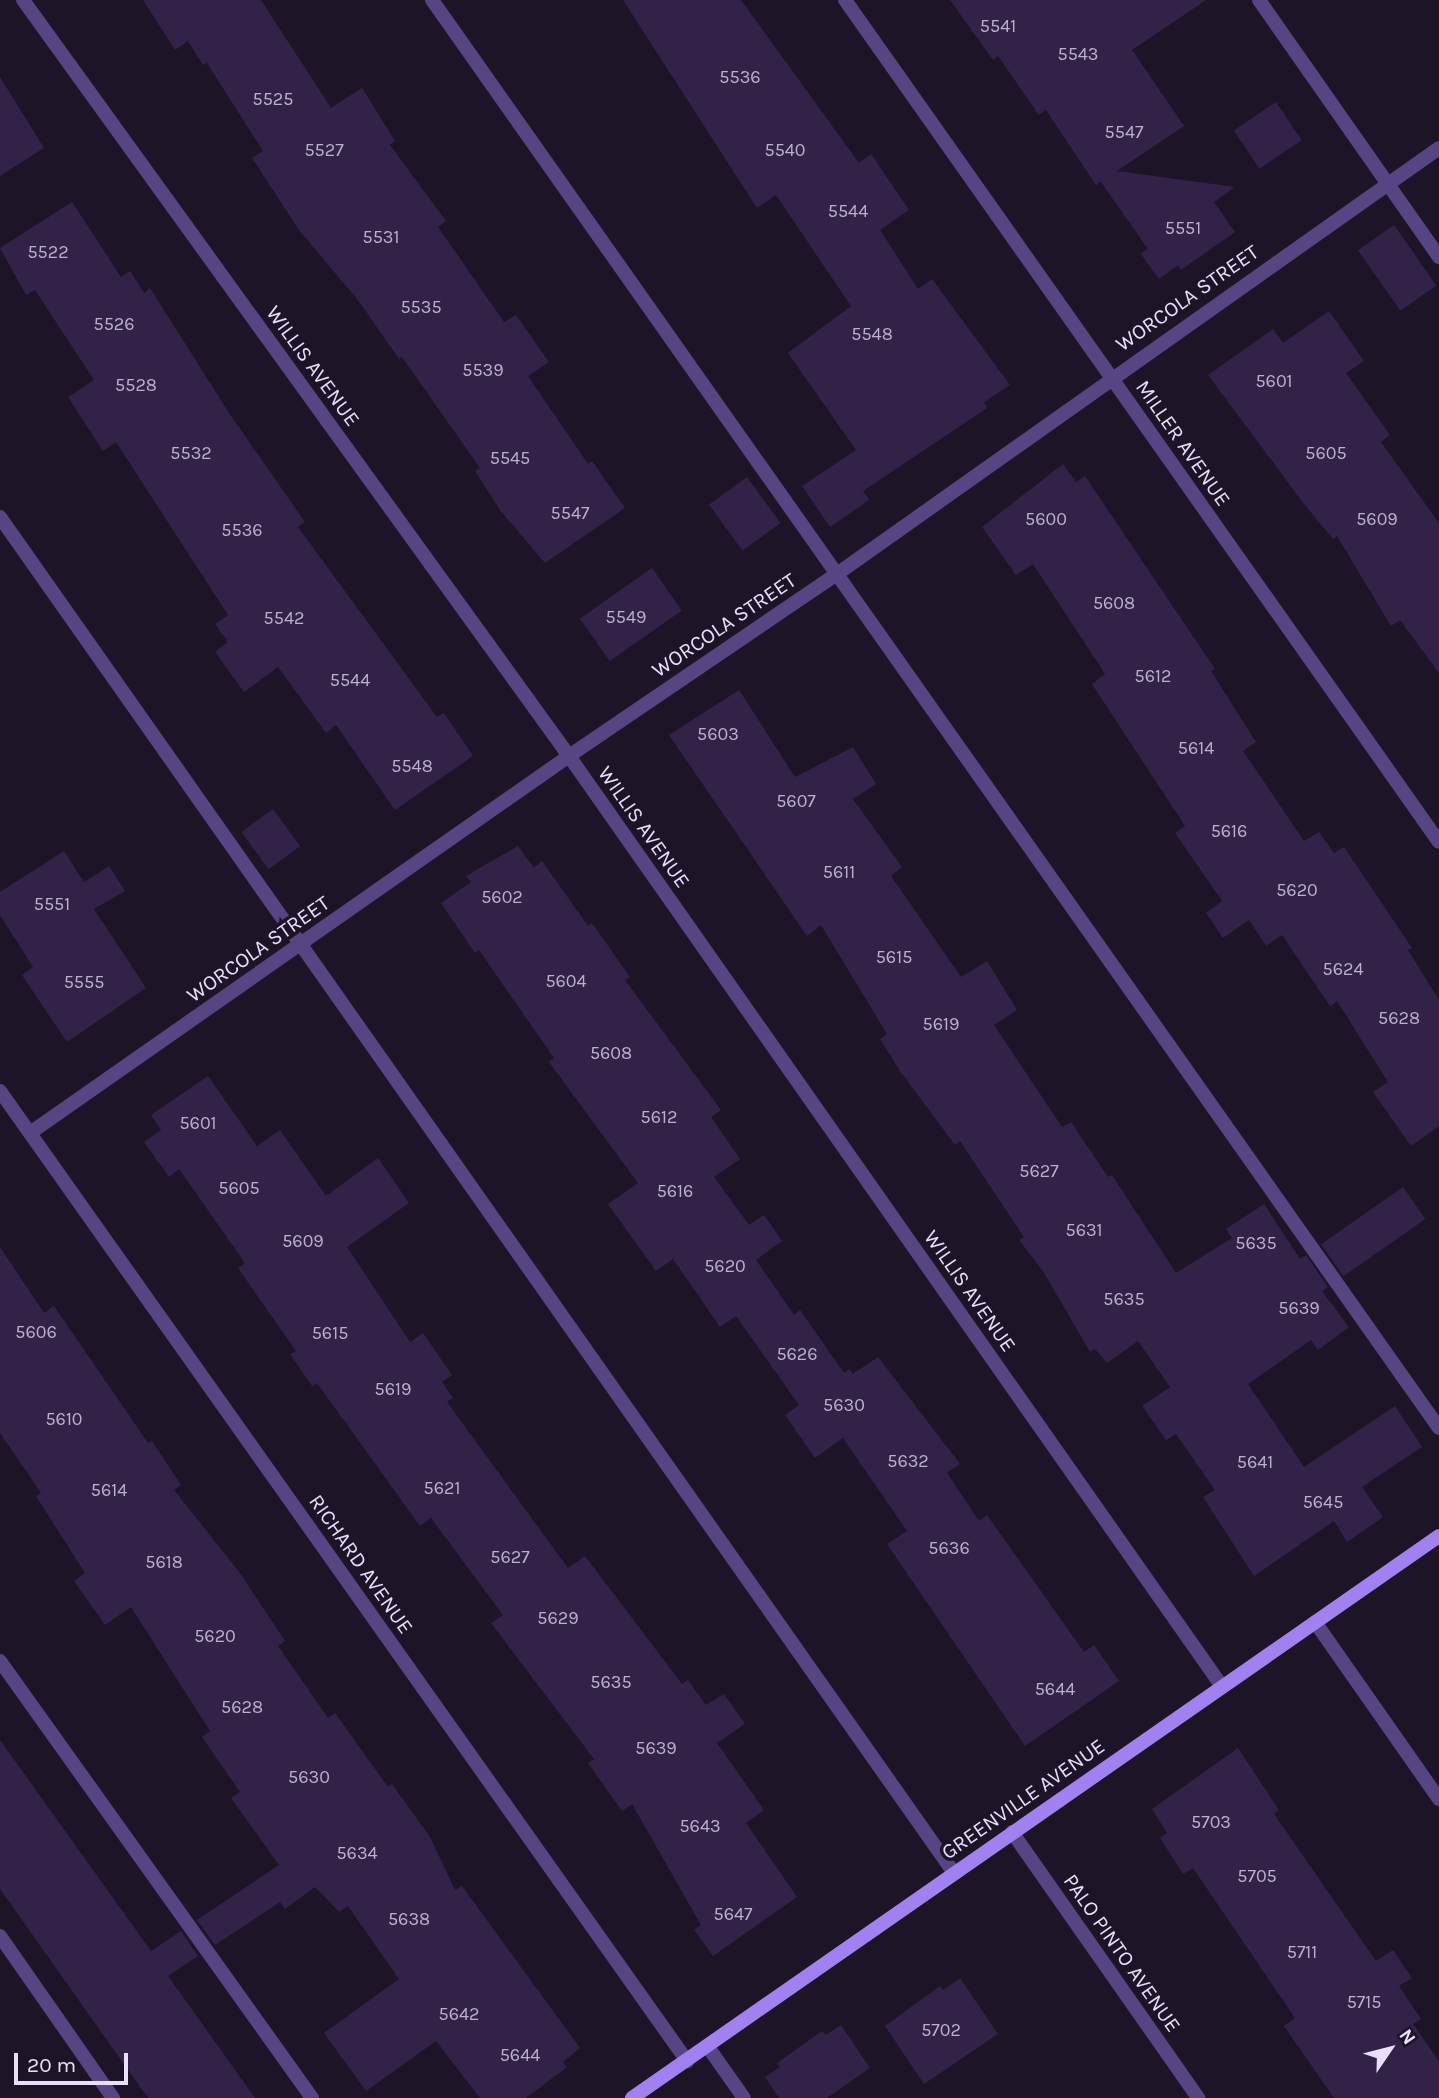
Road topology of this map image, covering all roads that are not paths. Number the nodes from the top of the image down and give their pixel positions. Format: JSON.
{"nodes":[{"id":1,"x":23,"y":0,"type":"edge"},
{"id":2,"x":432,"y":0,"type":"edge"},
{"id":3,"x":845,"y":0,"type":"edge"},
{"id":4,"x":1259,"y":0,"type":"edge"},
{"id":5,"x":1439,"y":148,"type":"edge"},
{"id":6,"x":1387,"y":184,"type":"junction"},
{"id":7,"x":1439,"y":257,"type":"edge"},
{"id":8,"x":1111,"y":377,"type":"junction"},
{"id":9,"x":0,"y":517,"type":"edge"},
{"id":10,"x":837,"y":574,"type":"junction"},
{"id":11,"x":569,"y":756,"type":"junction"},
{"id":12,"x":1439,"y":842,"type":"edge"},
{"id":13,"x":301,"y":945,"type":"junction"},
{"id":14,"x":0,"y":1091,"type":"edge"},
{"id":15,"x":30,"y":1133,"type":"junction"},
{"id":16,"x":1439,"y":1428,"type":"edge"},
{"id":17,"x":1439,"y":1536,"type":"edge"},
{"id":18,"x":1315,"y":1622,"type":"junction"},
{"id":19,"x":0,"y":1661,"type":"edge"},
{"id":20,"x":1221,"y":1685,"type":"junction"},
{"id":21,"x":1439,"y":1799,"type":"edge"},
{"id":22,"x":1012,"y":1832,"type":"junction"},
{"id":23,"x":954,"y":1873,"type":"junction"},
{"id":24,"x":0,"y":1936,"type":"edge"},
{"id":25,"x":709,"y":2047,"type":"junction"},
{"id":26,"x":687,"y":2061,"type":"junction"},
{"id":27,"x":113,"y":2098,"type":"edge"},
{"id":28,"x":312,"y":2098,"type":"edge"},
{"id":29,"x":632,"y":2098,"type":"edge"},
{"id":30,"x":744,"y":2098,"type":"edge"},
{"id":31,"x":1198,"y":2098,"type":"edge"}],
"edges":[{"from":1,"to":11,"type":"street","name":"WILLIS AVENUE"},
{"from":2,"to":10,"type":"street"},
{"from":3,"to":8,"type":"street","name":"MILLER AVENUE"},
{"from":4,"to":6,"type":"street"},
{"from":5,"to":6,"type":"street","name":"WORCOLA STREET"},
{"from":6,"to":7,"type":"street"},
{"from":6,"to":8,"type":"street","name":"WORCOLA STREET"},
{"from":8,"to":10,"type":"street","name":"WORCOLA STREET"},
{"from":8,"to":12,"type":"street","name":"MILLER AVENUE"},
{"from":9,"to":13,"type":"street"},
{"from":10,"to":11,"type":"street","name":"WORCOLA STREET"},
{"from":10,"to":16,"type":"street"},
{"from":11,"to":13,"type":"street","name":"WORCOLA STREET"},
{"from":11,"to":20,"type":"street","name":"WILLIS AVENUE"},
{"from":13,"to":15,"type":"street","name":"WORCOLA STREET"},
{"from":13,"to":23,"type":"street"},
{"from":14,"to":15,"type":"street","name":"RICHARD AVENUE"},
{"from":15,"to":26,"type":"street","name":"RICHARD AVENUE"},
{"from":17,"to":18,"type":"main road","name":"GREENVILLE AVENUE"},
{"from":18,"to":20,"type":"main road","name":"GREENVILLE AVENUE"},
{"from":18,"to":21,"type":"street"},
{"from":19,"to":28,"type":"street"},
{"from":20,"to":22,"type":"main road","name":"GREENVILLE AVENUE"},
{"from":22,"to":23,"type":"main road","name":"GREENVILLE AVENUE"},
{"from":22,"to":31,"type":"street","name":"PALO PINTO AVENUE"},
{"from":23,"to":25,"type":"main road","name":"GREENVILLE AVENUE"},
{"from":24,"to":27,"type":"street"},
{"from":25,"to":26,"type":"main road","name":"GREENVILLE AVENUE"},
{"from":25,"to":30,"type":"street"},
{"from":26,"to":29,"type":"main road","name":"GREENVILLE AVENUE"}]}
